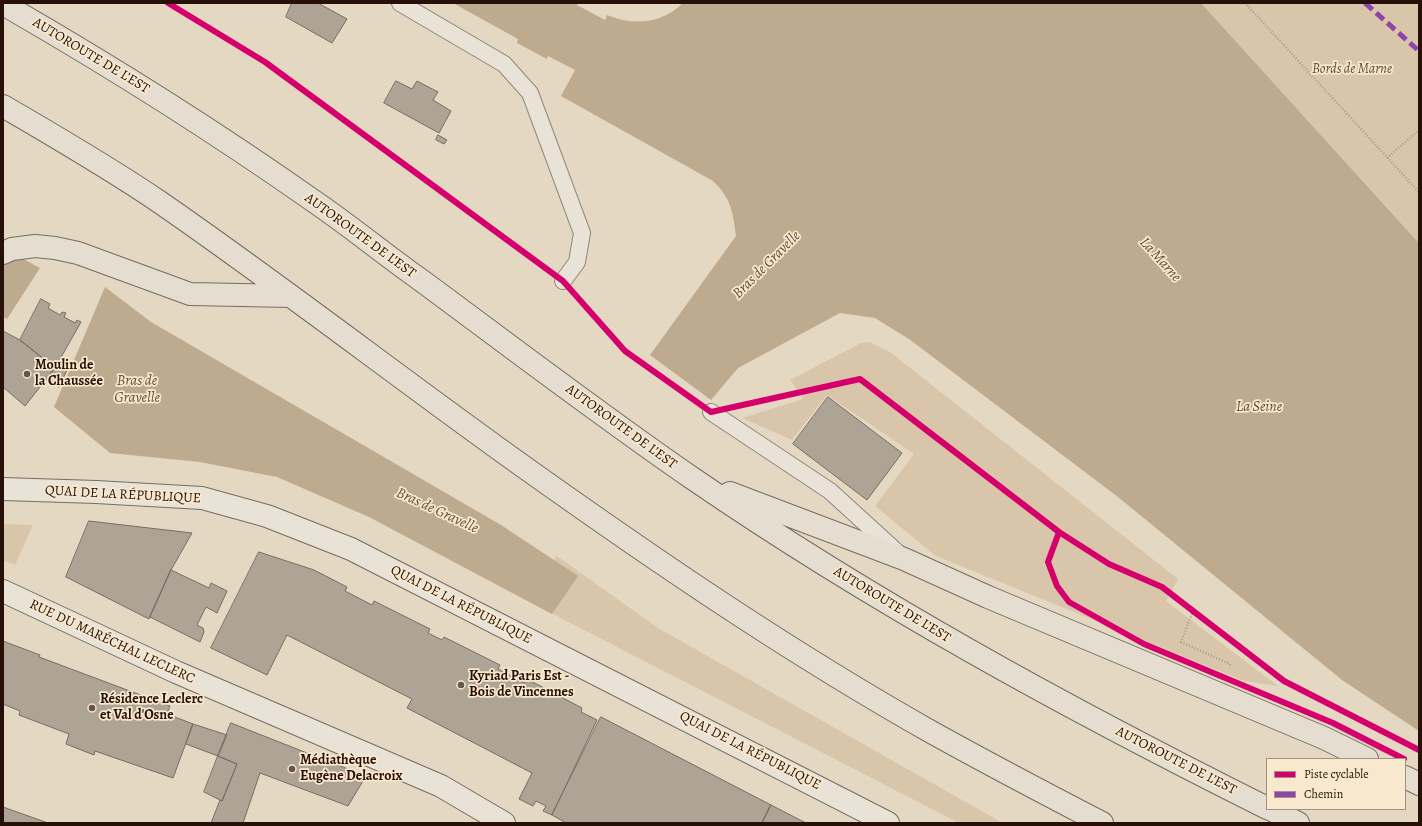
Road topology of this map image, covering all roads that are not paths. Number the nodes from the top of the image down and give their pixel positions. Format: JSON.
{"nodes":[{"id":1,"x":400,"y":3,"type":"edge"},
{"id":2,"x":3,"y":4,"type":"edge"},
{"id":3,"x":3,"y":106,"type":"edge"},
{"id":4,"x":3,"y":253,"type":"edge"},
{"id":5,"x":563,"y":281,"type":"dead end"},
{"id":6,"x":291,"y":296,"type":"junction"},
{"id":7,"x":712,"y":412,"type":"dead end"},
{"id":8,"x":694,"y":479,"type":"junction"},
{"id":9,"x":3,"y":489,"type":"edge"},
{"id":10,"x":904,"y":560,"type":"junction"},
{"id":11,"x":3,"y":591,"type":"edge"},
{"id":12,"x":1365,"y":758,"type":"edge"},
{"id":13,"x":1406,"y":778,"type":"edge"},
{"id":14,"x":1419,"y":784,"type":"edge"},
{"id":15,"x":1266,"y":807,"type":"edge"},
{"id":16,"x":1272,"y":810,"type":"edge"},
{"id":17,"x":504,"y":823,"type":"edge"},
{"id":18,"x":888,"y":823,"type":"edge"},
{"id":19,"x":1102,"y":823,"type":"edge"},
{"id":20,"x":1298,"y":823,"type":"edge"}],
"edges":[{"from":1,"to":5,"type":"lane"},
{"from":2,"to":8,"type":"highway","name":"AUTOROUTE DE L’EST"},
{"from":3,"to":6,"type":"highway"},
{"from":4,"to":6,"type":"highway"},
{"from":6,"to":19,"type":"highway"},
{"from":7,"to":10,"type":"lane"},
{"from":8,"to":10,"type":"highway"},
{"from":8,"to":15,"type":"highway","name":"AUTOROUTE DE L’EST"},
{"from":9,"to":18,"type":"main road","name":"QUAI DE LA RÉPUBLIQUE"},
{"from":10,"to":12,"type":"highway"},
{"from":11,"to":17,"type":"main road","name":"RUE DU MARÉCHAL LECLERC"},
{"from":13,"to":14,"type":"highway"},
{"from":16,"to":20,"type":"highway"}]}
